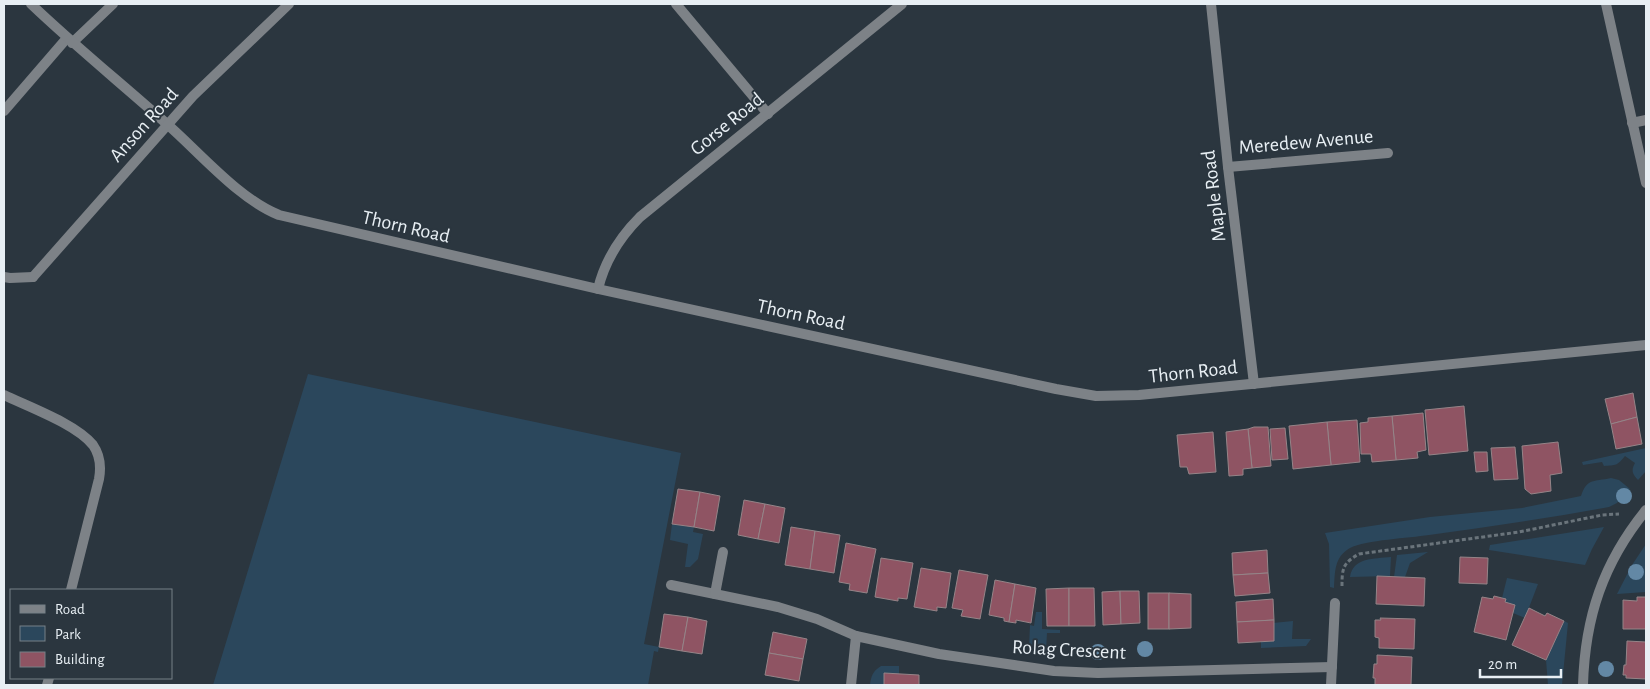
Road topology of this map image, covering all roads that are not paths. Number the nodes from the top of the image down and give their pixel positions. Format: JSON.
{"nodes":[{"id":1,"x":31,"y":4,"type":"edge"},
{"id":2,"x":114,"y":4,"type":"edge"},
{"id":3,"x":290,"y":4,"type":"edge"},
{"id":4,"x":676,"y":4,"type":"edge"},
{"id":5,"x":902,"y":4,"type":"edge"},
{"id":6,"x":1211,"y":4,"type":"edge"},
{"id":7,"x":1606,"y":4,"type":"edge"},
{"id":8,"x":70,"y":41,"type":"junction"},
{"id":9,"x":4,"y":111,"type":"edge"},
{"id":10,"x":768,"y":114,"type":"junction"},
{"id":11,"x":1646,"y":120,"type":"edge"},
{"id":12,"x":1632,"y":123,"type":"junction"},
{"id":13,"x":167,"y":124,"type":"junction"},
{"id":14,"x":1388,"y":152,"type":"dead end"},
{"id":15,"x":1228,"y":167,"type":"junction"},
{"id":16,"x":1646,"y":183,"type":"edge"},
{"id":17,"x":4,"y":277,"type":"edge"},
{"id":18,"x":598,"y":289,"type":"junction"},
{"id":19,"x":1646,"y":345,"type":"edge"},
{"id":20,"x":1254,"y":384,"type":"junction"},
{"id":21,"x":4,"y":395,"type":"edge"},
{"id":22,"x":1644,"y":513,"type":"edge"},
{"id":23,"x":723,"y":552,"type":"dead end"},
{"id":24,"x":670,"y":585,"type":"dead end"},
{"id":25,"x":71,"y":589,"type":"edge"},
{"id":26,"x":715,"y":594,"type":"junction"},
{"id":27,"x":1335,"y":603,"type":"road end"},
{"id":28,"x":856,"y":636,"type":"junction"},
{"id":29,"x":1332,"y":667,"type":"junction"},
{"id":30,"x":851,"y":685,"type":"edge"},
{"id":31,"x":1331,"y":685,"type":"edge"},
{"id":32,"x":1584,"y":685,"type":"edge"}],
"edges":[{"from":1,"to":8,"type":"street","name":"Thorn Road"},
{"from":2,"to":8,"type":"street"},
{"from":3,"to":13,"type":"street","name":"Anson Road"},
{"from":4,"to":10,"type":"street"},
{"from":5,"to":10,"type":"street","name":"Gorse Road"},
{"from":6,"to":15,"type":"street","name":"Maple Road"},
{"from":7,"to":12,"type":"street"},
{"from":8,"to":9,"type":"street"},
{"from":8,"to":13,"type":"street","name":"Thorn Road"},
{"from":10,"to":18,"type":"street","name":"Gorse Road"},
{"from":11,"to":12,"type":"street"},
{"from":12,"to":16,"type":"street"},
{"from":13,"to":17,"type":"street","name":"Anson Road"},
{"from":13,"to":18,"type":"street","name":"Thorn Road"},
{"from":14,"to":15,"type":"street","name":"Meredew Avenue"},
{"from":15,"to":20,"type":"street","name":"Maple Road"},
{"from":18,"to":20,"type":"street","name":"Thorn Road"},
{"from":19,"to":20,"type":"street","name":"Thorn Road"},
{"from":21,"to":25,"type":"street"},
{"from":22,"to":32,"type":"street"},
{"from":23,"to":26,"type":"street"},
{"from":24,"to":26,"type":"street","name":"Rolag Crescent"},
{"from":26,"to":28,"type":"street","name":"Rolag Crescent"},
{"from":27,"to":29,"type":"street"},
{"from":28,"to":29,"type":"street","name":"Rolag Crescent"},
{"from":28,"to":30,"type":"street"},
{"from":29,"to":31,"type":"street"}]}
